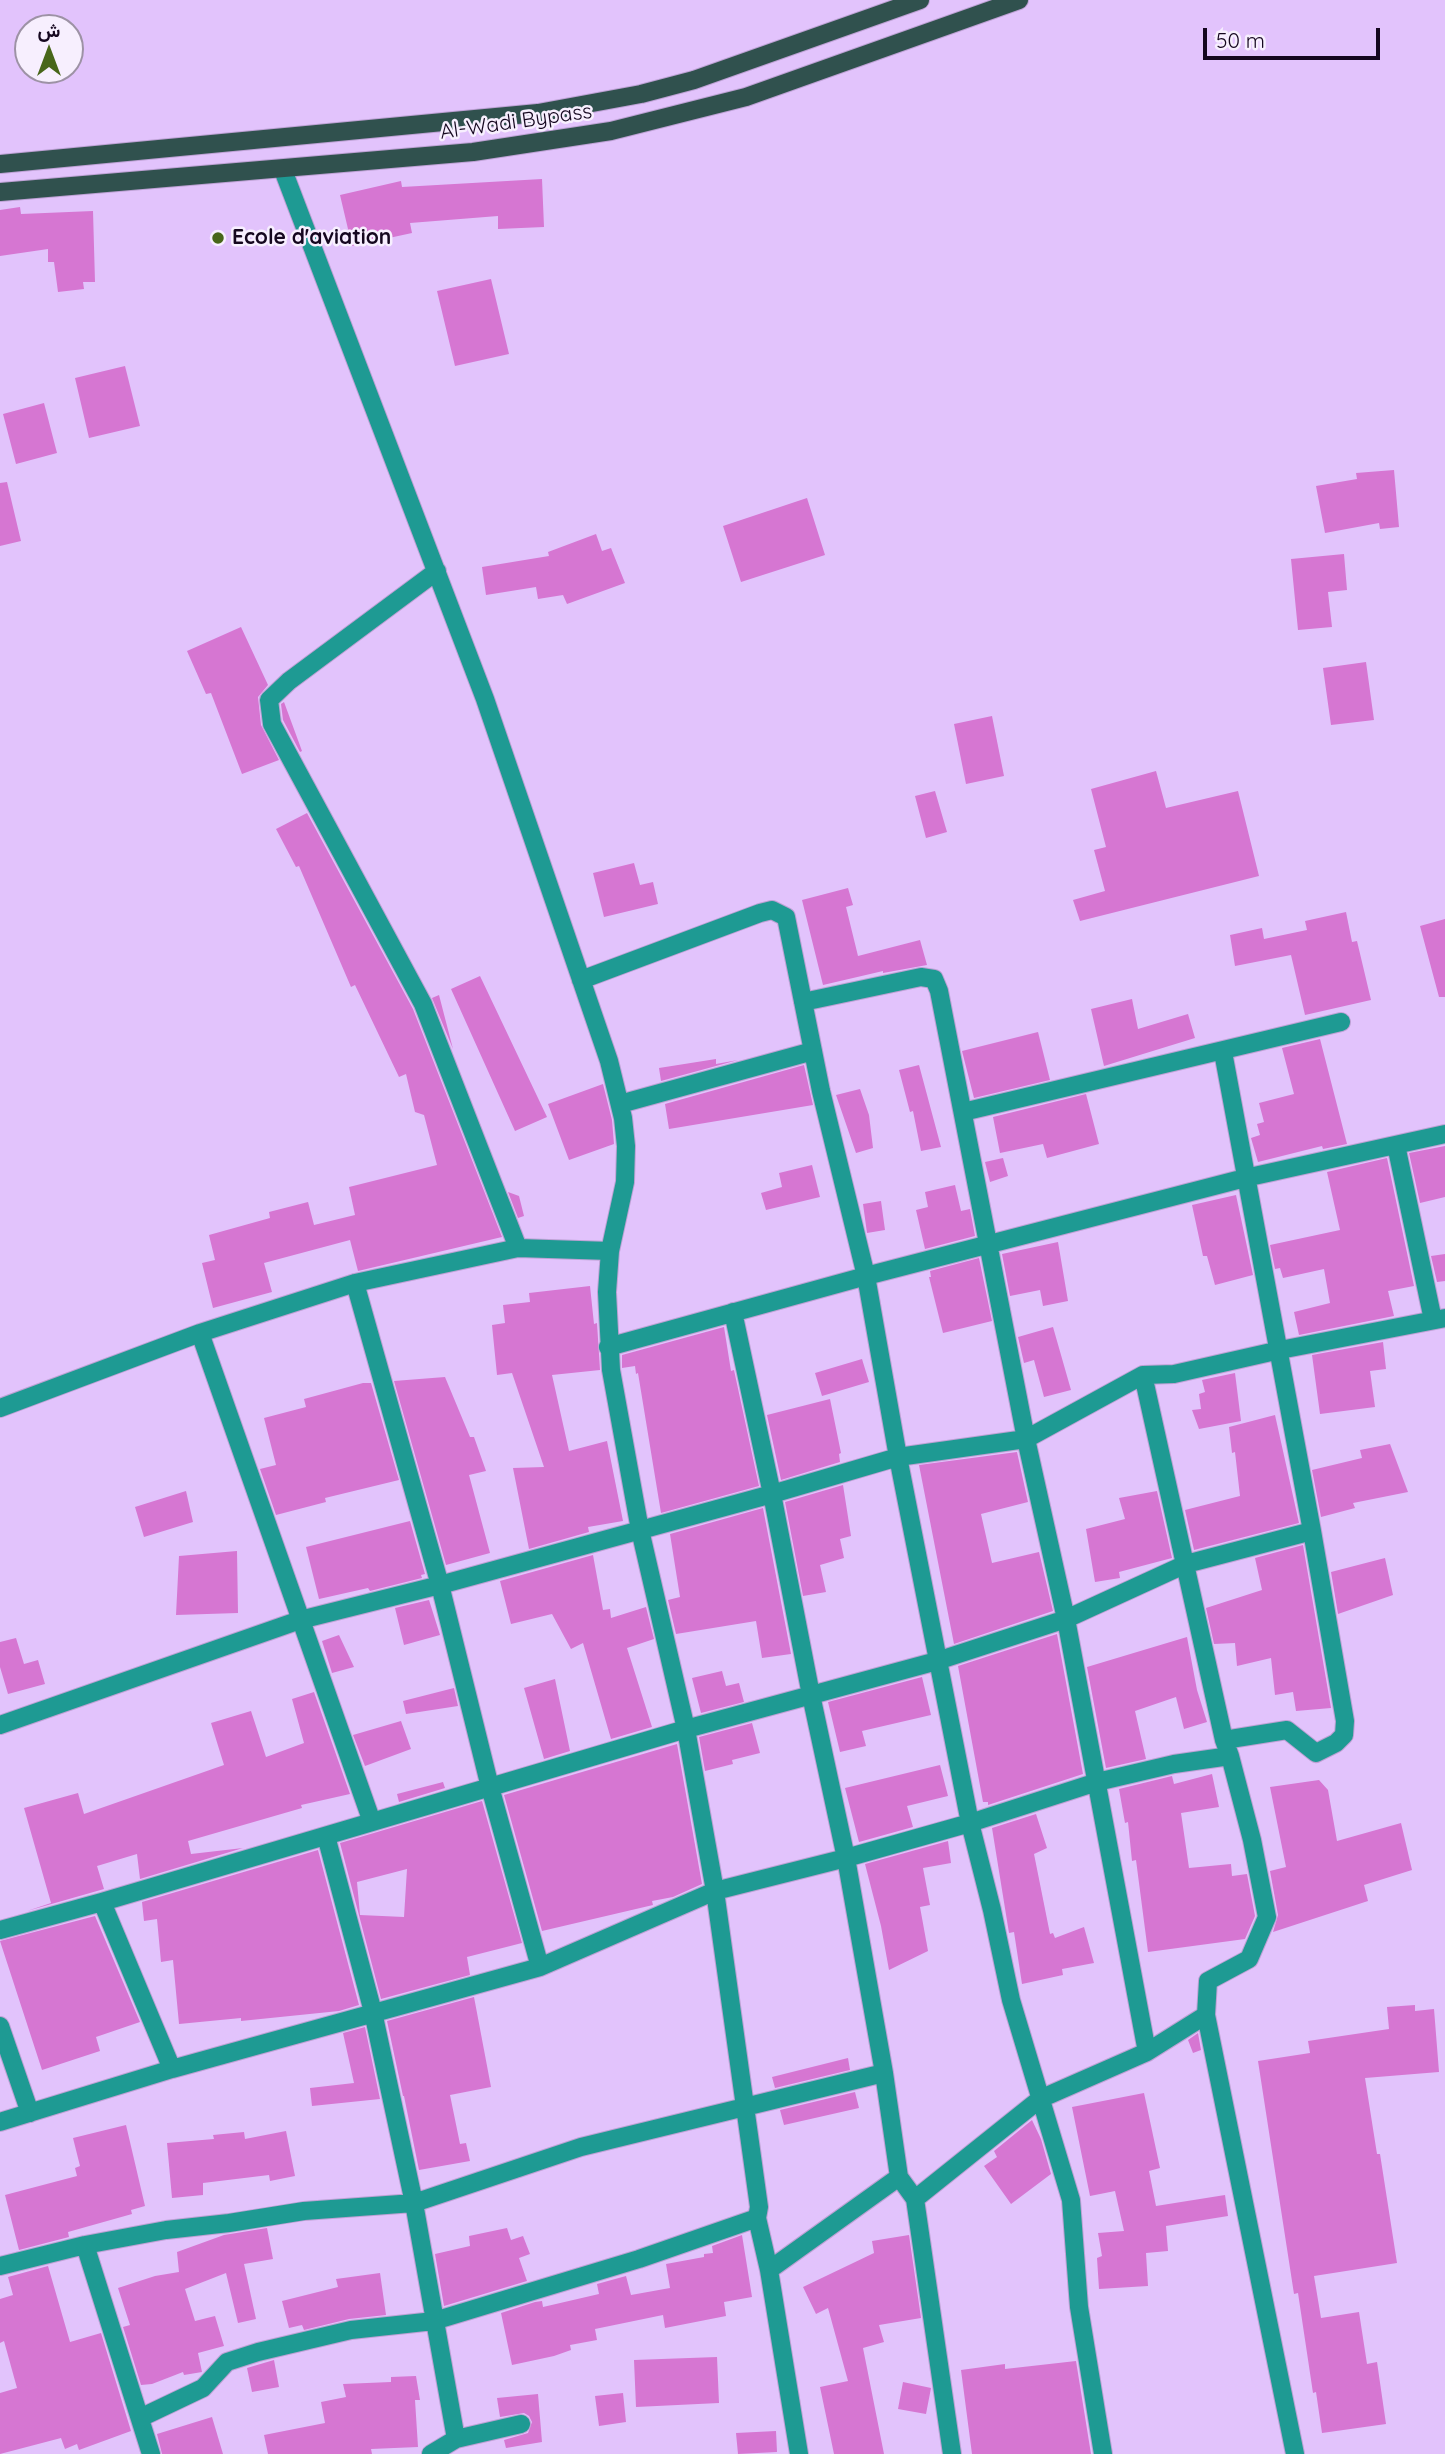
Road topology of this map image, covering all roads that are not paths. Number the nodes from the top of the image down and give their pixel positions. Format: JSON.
{"nodes":[{"id":1,"x":920,"y":0,"type":"edge"},
{"id":2,"x":1019,"y":0,"type":"edge"},
{"id":3,"x":0,"y":164,"type":"edge"},
{"id":4,"x":283,"y":170,"type":"junction"},
{"id":5,"x":0,"y":192,"type":"edge"},
{"id":6,"x":437,"y":571,"type":"junction"},
{"id":7,"x":581,"y":980,"type":"junction"},
{"id":8,"x":803,"y":1002,"type":"junction"},
{"id":9,"x":1341,"y":1022,"type":"dead end"},
{"id":10,"x":813,"y":1051,"type":"junction"},
{"id":11,"x":1223,"y":1052,"type":"junction"},
{"id":12,"x":620,"y":1104,"type":"junction"},
{"id":13,"x":963,"y":1112,"type":"junction"},
{"id":14,"x":1445,"y":1134,"type":"edge"},
{"id":15,"x":1396,"y":1145,"type":"junction"},
{"id":16,"x":1245,"y":1178,"type":"junction"},
{"id":17,"x":989,"y":1245,"type":"junction"},
{"id":18,"x":518,"y":1248,"type":"junction"},
{"id":19,"x":610,"y":1251,"type":"junction"},
{"id":20,"x":866,"y":1276,"type":"junction"},
{"id":21,"x":355,"y":1283,"type":"junction"},
{"id":22,"x":733,"y":1312,"type":"junction"},
{"id":23,"x":1439,"y":1319,"type":"edge"},
{"id":24,"x":200,"y":1333,"type":"junction"},
{"id":25,"x":608,"y":1347,"type":"junction"},
{"id":26,"x":1280,"y":1350,"type":"junction"},
{"id":27,"x":1143,"y":1375,"type":"junction"},
{"id":28,"x":0,"y":1408,"type":"edge"},
{"id":29,"x":1026,"y":1439,"type":"junction"},
{"id":30,"x":898,"y":1457,"type":"junction"},
{"id":31,"x":772,"y":1494,"type":"junction"},
{"id":32,"x":640,"y":1530,"type":"junction"},
{"id":33,"x":1312,"y":1531,"type":"junction"},
{"id":34,"x":1186,"y":1564,"type":"junction"},
{"id":35,"x":440,"y":1585,"type":"junction"},
{"id":36,"x":1066,"y":1619,"type":"junction"},
{"id":37,"x":300,"y":1620,"type":"junction"},
{"id":38,"x":937,"y":1661,"type":"junction"},
{"id":39,"x":811,"y":1695,"type":"junction"},
{"id":40,"x":0,"y":1725,"type":"edge"},
{"id":41,"x":686,"y":1729,"type":"junction"},
{"id":42,"x":1227,"y":1748,"type":"junction"},
{"id":43,"x":1097,"y":1783,"type":"junction"},
{"id":44,"x":490,"y":1787,"type":"junction"},
{"id":45,"x":372,"y":1822,"type":"junction"},
{"id":46,"x":970,"y":1823,"type":"junction"},
{"id":47,"x":326,"y":1836,"type":"junction"},
{"id":48,"x":846,"y":1858,"type":"junction"},
{"id":49,"x":715,"y":1891,"type":"junction"},
{"id":50,"x":102,"y":1902,"type":"junction"},
{"id":51,"x":0,"y":1930,"type":"edge"},
{"id":52,"x":540,"y":1967,"type":"junction"},
{"id":53,"x":373,"y":2012,"type":"junction"},
{"id":54,"x":1206,"y":2015,"type":"junction"},
{"id":55,"x":0,"y":2026,"type":"edge"},
{"id":56,"x":1147,"y":2052,"type":"junction"},
{"id":57,"x":172,"y":2068,"type":"junction"},
{"id":58,"x":884,"y":2073,"type":"junction"},
{"id":59,"x":1040,"y":2099,"type":"junction"},
{"id":60,"x":745,"y":2106,"type":"junction"},
{"id":61,"x":30,"y":2113,"type":"junction"},
{"id":62,"x":0,"y":2122,"type":"edge"},
{"id":63,"x":898,"y":2177,"type":"junction"},
{"id":64,"x":915,"y":2199,"type":"junction"},
{"id":65,"x":414,"y":2203,"type":"junction"},
{"id":66,"x":757,"y":2218,"type":"junction"},
{"id":67,"x":85,"y":2245,"type":"junction"},
{"id":68,"x":0,"y":2266,"type":"edge"},
{"id":69,"x":769,"y":2270,"type":"junction"},
{"id":70,"x":434,"y":2321,"type":"junction"},
{"id":71,"x":140,"y":2418,"type":"junction"},
{"id":72,"x":521,"y":2424,"type":"dead end"},
{"id":73,"x":456,"y":2439,"type":"junction"},
{"id":74,"x":150,"y":2454,"type":"edge"},
{"id":75,"x":431,"y":2454,"type":"edge"},
{"id":76,"x":799,"y":2454,"type":"edge"},
{"id":77,"x":952,"y":2454,"type":"edge"},
{"id":78,"x":1103,"y":2454,"type":"edge"},
{"id":79,"x":1295,"y":2454,"type":"edge"}],
"edges":[{"from":1,"to":3,"type":"main road","name":"Al-Wadi Bypass"},
{"from":2,"to":4,"type":"main road","name":"Al-Wadi Bypass"},
{"from":4,"to":5,"type":"main road","name":"Al-Wadi Bypass"},
{"from":4,"to":6,"type":"street"},
{"from":6,"to":7,"type":"street"},
{"from":6,"to":18,"type":"street"},
{"from":7,"to":8,"type":"street"},
{"from":7,"to":12,"type":"street"},
{"from":8,"to":10,"type":"street"},
{"from":8,"to":13,"type":"street"},
{"from":9,"to":11,"type":"street"},
{"from":10,"to":12,"type":"street"},
{"from":10,"to":20,"type":"street"},
{"from":11,"to":13,"type":"street"},
{"from":11,"to":16,"type":"street"},
{"from":12,"to":19,"type":"street"},
{"from":13,"to":17,"type":"street"},
{"from":14,"to":15,"type":"street"},
{"from":15,"to":16,"type":"street"},
{"from":15,"to":23,"type":"street"},
{"from":16,"to":17,"type":"street"},
{"from":16,"to":26,"type":"street"},
{"from":17,"to":20,"type":"street"},
{"from":17,"to":29,"type":"street"},
{"from":18,"to":19,"type":"street"},
{"from":18,"to":21,"type":"street"},
{"from":19,"to":25,"type":"street"},
{"from":20,"to":22,"type":"street"},
{"from":20,"to":30,"type":"street"},
{"from":21,"to":24,"type":"street"},
{"from":21,"to":35,"type":"street"},
{"from":22,"to":25,"type":"street"},
{"from":22,"to":31,"type":"street"},
{"from":23,"to":26,"type":"street"},
{"from":24,"to":28,"type":"street"},
{"from":24,"to":37,"type":"street"},
{"from":25,"to":32,"type":"street"},
{"from":26,"to":27,"type":"street"},
{"from":26,"to":33,"type":"street"},
{"from":27,"to":29,"type":"street"},
{"from":27,"to":34,"type":"street"},
{"from":29,"to":30,"type":"street"},
{"from":29,"to":36,"type":"street"},
{"from":30,"to":31,"type":"street"},
{"from":30,"to":38,"type":"street"},
{"from":31,"to":32,"type":"street"},
{"from":31,"to":39,"type":"street"},
{"from":32,"to":35,"type":"street"},
{"from":32,"to":41,"type":"street"},
{"from":33,"to":34,"type":"street"},
{"from":33,"to":42,"type":"street"},
{"from":34,"to":36,"type":"street"},
{"from":34,"to":42,"type":"street"},
{"from":35,"to":37,"type":"street"},
{"from":35,"to":44,"type":"street"},
{"from":36,"to":38,"type":"street"},
{"from":36,"to":43,"type":"street"},
{"from":37,"to":40,"type":"street"},
{"from":37,"to":45,"type":"street"},
{"from":38,"to":39,"type":"street"},
{"from":38,"to":46,"type":"street"},
{"from":39,"to":41,"type":"street"},
{"from":39,"to":48,"type":"street"},
{"from":41,"to":44,"type":"street"},
{"from":41,"to":49,"type":"street"},
{"from":42,"to":43,"type":"street"},
{"from":42,"to":54,"type":"street"},
{"from":43,"to":46,"type":"street"},
{"from":43,"to":56,"type":"street"},
{"from":44,"to":45,"type":"street"},
{"from":44,"to":52,"type":"street"},
{"from":45,"to":47,"type":"street"},
{"from":46,"to":48,"type":"street"},
{"from":46,"to":59,"type":"street"},
{"from":47,"to":50,"type":"street"},
{"from":47,"to":53,"type":"street"},
{"from":48,"to":49,"type":"street"},
{"from":48,"to":58,"type":"street"},
{"from":49,"to":52,"type":"street"},
{"from":49,"to":60,"type":"street"},
{"from":50,"to":51,"type":"street"},
{"from":50,"to":57,"type":"street"},
{"from":52,"to":53,"type":"street"},
{"from":53,"to":57,"type":"street"},
{"from":53,"to":65,"type":"street"},
{"from":54,"to":56,"type":"street"},
{"from":54,"to":79,"type":"street"},
{"from":55,"to":61,"type":"street"},
{"from":56,"to":59,"type":"street"},
{"from":57,"to":61,"type":"street"},
{"from":58,"to":60,"type":"street"},
{"from":58,"to":63,"type":"street"},
{"from":59,"to":64,"type":"street"},
{"from":59,"to":78,"type":"street"},
{"from":60,"to":65,"type":"street"},
{"from":60,"to":66,"type":"street"},
{"from":61,"to":62,"type":"street"},
{"from":63,"to":64,"type":"street"},
{"from":63,"to":69,"type":"street"},
{"from":64,"to":77,"type":"street"},
{"from":65,"to":67,"type":"street"},
{"from":65,"to":70,"type":"street"},
{"from":66,"to":69,"type":"street"},
{"from":66,"to":70,"type":"street"},
{"from":67,"to":68,"type":"street"},
{"from":67,"to":71,"type":"street"},
{"from":69,"to":76,"type":"street"},
{"from":70,"to":71,"type":"street"},
{"from":70,"to":73,"type":"street"},
{"from":71,"to":74,"type":"street"},
{"from":72,"to":73,"type":"street"},
{"from":73,"to":75,"type":"street"}]}
